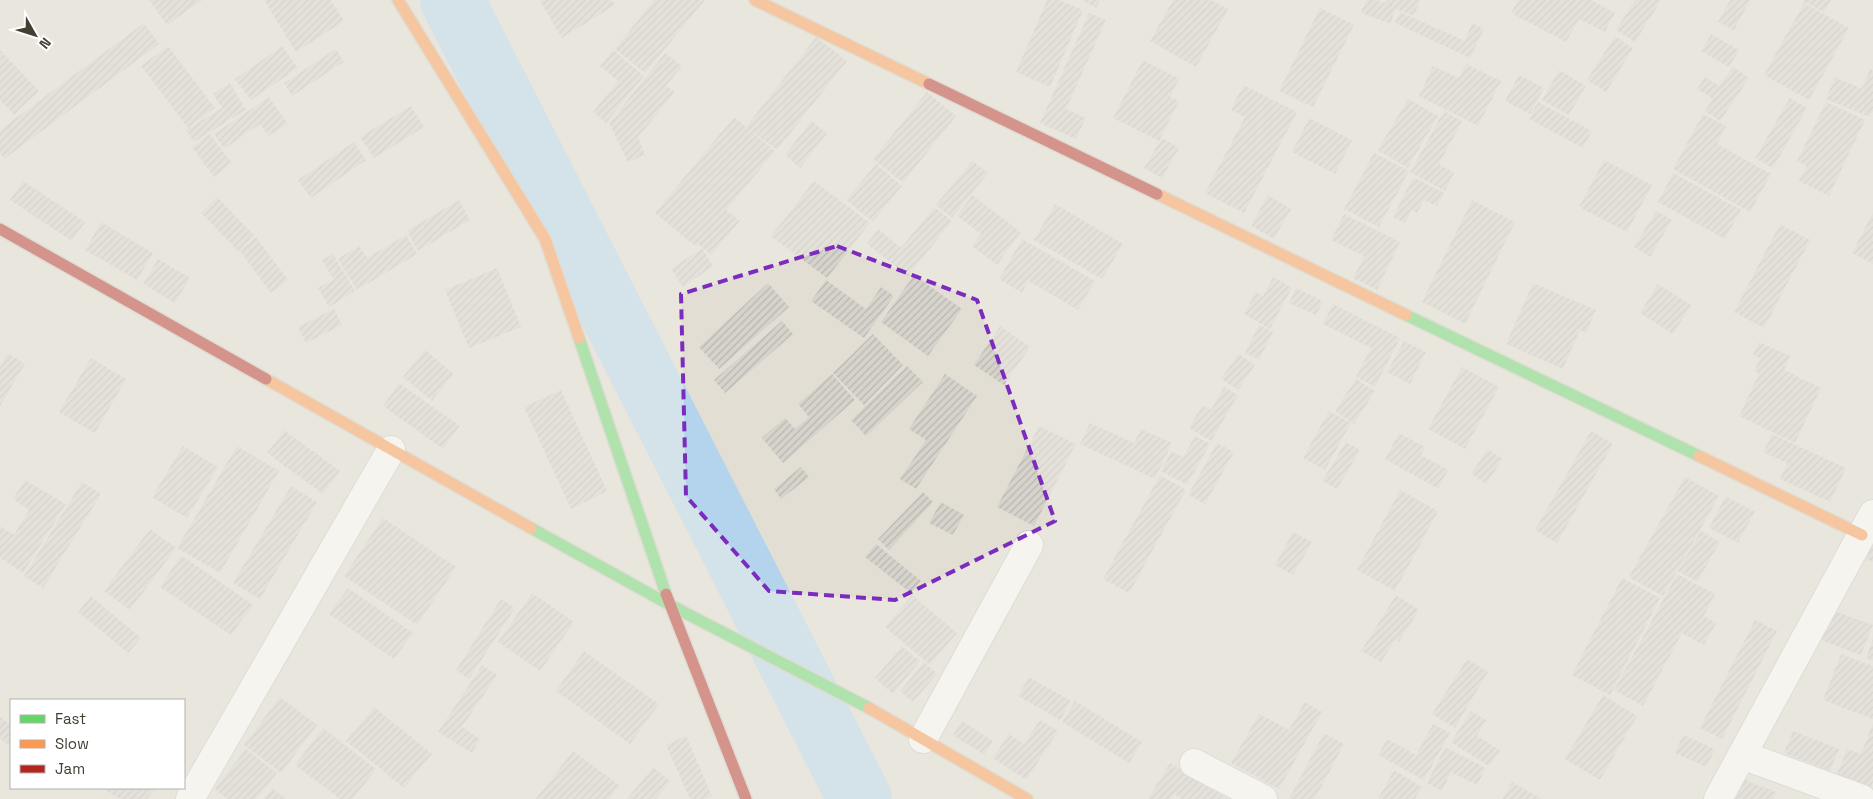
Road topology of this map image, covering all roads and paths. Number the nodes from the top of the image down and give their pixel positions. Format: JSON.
{"nodes":[{"id":1,"x":398,"y":0,"type":"edge"},
{"id":2,"x":756,"y":0,"type":"edge"},
{"id":3,"x":0,"y":229,"type":"edge"},
{"id":4,"x":391,"y":450,"type":"junction"},
{"id":5,"x":1867,"y":524,"type":"edge"},
{"id":6,"x":1029,"y":545,"type":"dead end"},
{"id":7,"x":670,"y":605,"type":"junction"},
{"id":8,"x":923,"y":739,"type":"junction"},
{"id":9,"x":1742,"y":755,"type":"junction"},
{"id":10,"x":1194,"y":764,"type":"dead end"},
{"id":11,"x":190,"y":799,"type":"edge"},
{"id":12,"x":746,"y":799,"type":"edge"},
{"id":13,"x":1027,"y":799,"type":"edge"},
{"id":14,"x":1263,"y":799,"type":"edge"},
{"id":15,"x":1718,"y":799,"type":"edge"},
{"id":16,"x":1862,"y":799,"type":"edge"}],
"edges":[{"from":1,"to":7,"type":"street"},
{"from":2,"to":5,"type":"street"},
{"from":3,"to":4,"type":"street"},
{"from":4,"to":7,"type":"street"},
{"from":4,"to":11,"type":"street"},
{"from":5,"to":9,"type":"street"},
{"from":6,"to":8,"type":"street"},
{"from":7,"to":8,"type":"street"},
{"from":7,"to":12,"type":"street"},
{"from":8,"to":13,"type":"street"},
{"from":9,"to":15,"type":"street"},
{"from":9,"to":16,"type":"street"},
{"from":10,"to":14,"type":"street"}]}
